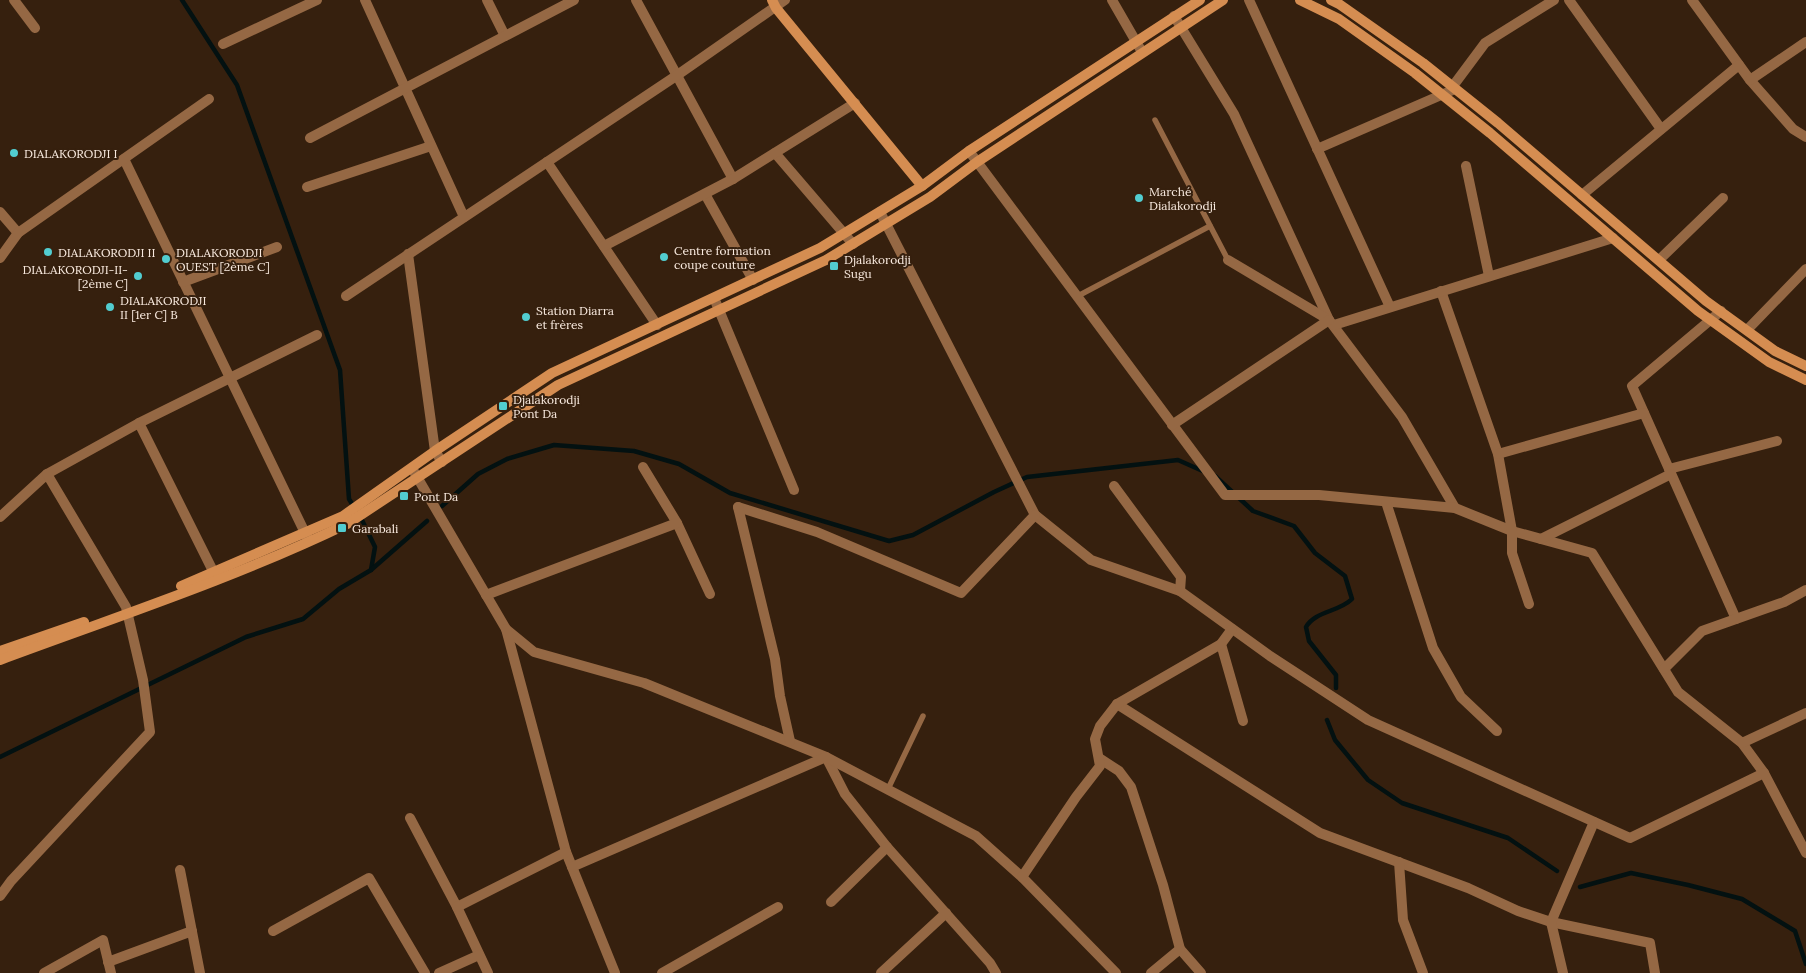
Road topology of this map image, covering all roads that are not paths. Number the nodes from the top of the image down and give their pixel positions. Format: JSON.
{"nodes":[{"id":1,"x":14,"y":0,"type":"edge"},
{"id":2,"x":316,"y":0,"type":"edge"},
{"id":3,"x":365,"y":0,"type":"edge"},
{"id":4,"x":487,"y":0,"type":"edge"},
{"id":5,"x":574,"y":0,"type":"edge"},
{"id":6,"x":636,"y":0,"type":"edge"},
{"id":7,"x":785,"y":0,"type":"edge"},
{"id":8,"x":1112,"y":0,"type":"edge"},
{"id":9,"x":1200,"y":0,"type":"edge"},
{"id":10,"x":1223,"y":0,"type":"edge"},
{"id":11,"x":1249,"y":0,"type":"edge"},
{"id":12,"x":1300,"y":0,"type":"edge"},
{"id":13,"x":1554,"y":0,"type":"edge"},
{"id":14,"x":1569,"y":0,"type":"edge"},
{"id":15,"x":1692,"y":0,"type":"edge"},
{"id":16,"x":1337,"y":1,"type":"edge"},
{"id":17,"x":774,"y":4,"type":"edge"},
{"id":18,"x":1174,"y":16,"type":"junction"},
{"id":19,"x":1180,"y":27,"type":"junction"},
{"id":20,"x":36,"y":28,"type":"dead end"},
{"id":21,"x":504,"y":36,"type":"junction"},
{"id":22,"x":1135,"y":42,"type":"junction"},
{"id":23,"x":1806,"y":42,"type":"edge"},
{"id":24,"x":223,"y":44,"type":"dead end"},
{"id":25,"x":1142,"y":52,"type":"junction"},
{"id":26,"x":1739,"y":65,"type":"junction"},
{"id":27,"x":676,"y":76,"type":"junction"},
{"id":28,"x":1750,"y":80,"type":"junction"},
{"id":29,"x":405,"y":88,"type":"junction"},
{"id":30,"x":1454,"y":88,"type":"junction"},
{"id":31,"x":1442,"y":95,"type":"junction"},
{"id":32,"x":209,"y":98,"type":"dead end"},
{"id":33,"x":855,"y":104,"type":"junction"},
{"id":34,"x":1155,"y":120,"type":"dead end"},
{"id":35,"x":1661,"y":130,"type":"junction"},
{"id":36,"x":1806,"y":137,"type":"edge"},
{"id":37,"x":310,"y":138,"type":"dead end"},
{"id":38,"x":431,"y":146,"type":"junction"},
{"id":39,"x":1317,"y":149,"type":"junction"},
{"id":40,"x":969,"y":152,"type":"junction"},
{"id":41,"x":775,"y":153,"type":"junction"},
{"id":42,"x":124,"y":158,"type":"junction"},
{"id":43,"x":547,"y":162,"type":"junction"},
{"id":44,"x":977,"y":162,"type":"junction"},
{"id":45,"x":1466,"y":166,"type":"dead end"},
{"id":46,"x":733,"y":179,"type":"junction"},
{"id":47,"x":922,"y":186,"type":"junction"},
{"id":48,"x":306,"y":187,"type":"dead end"},
{"id":49,"x":705,"y":194,"type":"junction"},
{"id":50,"x":1582,"y":195,"type":"junction"},
{"id":51,"x":930,"y":197,"type":"junction"},
{"id":52,"x":1723,"y":198,"type":"dead end"},
{"id":53,"x":0,"y":212,"type":"edge"},
{"id":54,"x":880,"y":212,"type":"junction"},
{"id":55,"x":464,"y":217,"type":"junction"},
{"id":56,"x":886,"y":223,"type":"junction"},
{"id":57,"x":1210,"y":226,"type":"junction"},
{"id":58,"x":18,"y":233,"type":"junction"},
{"id":59,"x":844,"y":234,"type":"junction"},
{"id":60,"x":1612,"y":238,"type":"junction"},
{"id":61,"x":853,"y":244,"type":"junction"},
{"id":62,"x":604,"y":246,"type":"junction"},
{"id":63,"x":277,"y":247,"type":"dead end"},
{"id":64,"x":408,"y":254,"type":"junction"},
{"id":65,"x":0,"y":258,"type":"edge"},
{"id":66,"x":1228,"y":260,"type":"joint"},
{"id":67,"x":1659,"y":260,"type":"junction"},
{"id":68,"x":1806,"y":269,"type":"edge"},
{"id":69,"x":1489,"y":276,"type":"junction"},
{"id":70,"x":754,"y":280,"type":"junction"},
{"id":71,"x":184,"y":282,"type":"junction"},
{"id":72,"x":1441,"y":291,"type":"junction"},
{"id":73,"x":346,"y":296,"type":"dead end"},
{"id":74,"x":1076,"y":297,"type":"junction"},
{"id":75,"x":714,"y":298,"type":"junction"},
{"id":76,"x":1390,"y":307,"type":"junction"},
{"id":77,"x":719,"y":310,"type":"junction"},
{"id":78,"x":1721,"y":311,"type":"junction"},
{"id":79,"x":1711,"y":320,"type":"junction"},
{"id":80,"x":1332,"y":323,"type":"junction"},
{"id":81,"x":657,"y":325,"type":"junction"},
{"id":82,"x":1747,"y":330,"type":"junction"},
{"id":83,"x":317,"y":335,"type":"dead end"},
{"id":84,"x":1806,"y":366,"type":"edge"},
{"id":85,"x":230,"y":378,"type":"junction"},
{"id":86,"x":1806,"y":380,"type":"edge"},
{"id":87,"x":1644,"y":413,"type":"junction"},
{"id":88,"x":140,"y":423,"type":"junction"},
{"id":89,"x":1172,"y":425,"type":"junction"},
{"id":90,"x":1777,"y":441,"type":"dead end"},
{"id":91,"x":435,"y":451,"type":"junction"},
{"id":92,"x":1498,"y":454,"type":"junction"},
{"id":93,"x":442,"y":462,"type":"junction"},
{"id":94,"x":412,"y":467,"type":"junction"},
{"id":95,"x":643,"y":467,"type":"dead end"},
{"id":96,"x":1670,"y":472,"type":"junction"},
{"id":97,"x":47,"y":474,"type":"junction"},
{"id":98,"x":418,"y":478,"type":"junction"},
{"id":99,"x":1114,"y":486,"type":"dead end"},
{"id":100,"x":794,"y":490,"type":"dead end"},
{"id":101,"x":373,"y":502,"type":"junction"},
{"id":102,"x":1386,"y":502,"type":"junction"},
{"id":103,"x":1455,"y":508,"type":"junction"},
{"id":104,"x":1035,"y":514,"type":"junction"},
{"id":105,"x":0,"y":516,"type":"edge"},
{"id":106,"x":677,"y":523,"type":"junction"},
{"id":107,"x":1512,"y":530,"type":"junction"},
{"id":108,"x":307,"y":537,"type":"junction"},
{"id":109,"x":1541,"y":539,"type":"junction"},
{"id":110,"x":215,"y":576,"type":"junction"},
{"id":111,"x":1806,"y":590,"type":"edge"},
{"id":112,"x":1180,"y":591,"type":"junction"},
{"id":113,"x":710,"y":594,"type":"dead end"},
{"id":114,"x":486,"y":595,"type":"junction"},
{"id":115,"x":1530,"y":604,"type":"dead end"},
{"id":116,"x":127,"y":610,"type":"junction"},
{"id":117,"x":1736,"y":619,"type":"junction"},
{"id":118,"x":1232,"y":628,"type":"junction"},
{"id":119,"x":506,"y":629,"type":"junction"},
{"id":120,"x":1221,"y":644,"type":"junction"},
{"id":121,"x":0,"y":651,"type":"edge"},
{"id":122,"x":0,"y":660,"type":"edge"},
{"id":123,"x":1664,"y":669,"type":"junction"},
{"id":124,"x":1117,"y":704,"type":"junction"},
{"id":125,"x":1806,"y":713,"type":"edge"},
{"id":126,"x":923,"y":716,"type":"dead end"},
{"id":127,"x":1243,"y":721,"type":"dead end"},
{"id":128,"x":1498,"y":731,"type":"dead end"},
{"id":129,"x":790,"y":742,"type":"junction"},
{"id":130,"x":1742,"y":743,"type":"junction"},
{"id":131,"x":826,"y":757,"type":"junction"},
{"id":132,"x":1099,"y":758,"type":"junction"},
{"id":133,"x":1764,"y":773,"type":"junction"},
{"id":134,"x":888,"y":789,"type":"junction"},
{"id":135,"x":410,"y":818,"type":"dead end"},
{"id":136,"x":1594,"y":822,"type":"junction"},
{"id":137,"x":886,"y":847,"type":"junction"},
{"id":138,"x":566,"y":852,"type":"junction"},
{"id":139,"x":1806,"y":853,"type":"edge"},
{"id":140,"x":1399,"y":862,"type":"junction"},
{"id":141,"x":572,"y":867,"type":"junction"},
{"id":142,"x":180,"y":870,"type":"dead end"},
{"id":143,"x":1022,"y":877,"type":"junction"},
{"id":144,"x":0,"y":896,"type":"edge"},
{"id":145,"x":831,"y":902,"type":"dead end"},
{"id":146,"x":457,"y":907,"type":"junction"},
{"id":147,"x":778,"y":907,"type":"dead end"},
{"id":148,"x":946,"y":913,"type":"junction"},
{"id":149,"x":1551,"y":922,"type":"junction"},
{"id":150,"x":273,"y":930,"type":"dead end"},
{"id":151,"x":192,"y":931,"type":"junction"},
{"id":152,"x":1180,"y":949,"type":"junction"},
{"id":153,"x":479,"y":955,"type":"junction"},
{"id":154,"x":108,"y":962,"type":"junction"},
{"id":155,"x":44,"y":973,"type":"edge"},
{"id":156,"x":111,"y":973,"type":"edge"},
{"id":157,"x":200,"y":973,"type":"edge"},
{"id":158,"x":425,"y":973,"type":"edge"},
{"id":159,"x":439,"y":973,"type":"edge"},
{"id":160,"x":488,"y":973,"type":"edge"},
{"id":161,"x":615,"y":973,"type":"edge"},
{"id":162,"x":662,"y":973,"type":"edge"},
{"id":163,"x":881,"y":973,"type":"edge"},
{"id":164,"x":996,"y":973,"type":"edge"},
{"id":165,"x":1116,"y":973,"type":"edge"},
{"id":166,"x":1151,"y":973,"type":"edge"},
{"id":167,"x":1201,"y":973,"type":"edge"},
{"id":168,"x":1424,"y":973,"type":"edge"},
{"id":169,"x":1563,"y":973,"type":"edge"},
{"id":170,"x":1655,"y":973,"type":"edge"}],
"edges":[{"from":1,"to":20,"type":"street"},
{"from":2,"to":24,"type":"street"},
{"from":3,"to":29,"type":"street"},
{"from":4,"to":21,"type":"street"},
{"from":5,"to":21,"type":"street"},
{"from":6,"to":27,"type":"street"},
{"from":7,"to":17,"type":"street"},
{"from":8,"to":22,"type":"street"},
{"from":9,"to":18,"type":"main road"},
{"from":10,"to":19,"type":"main road"},
{"from":11,"to":39,"type":"street"},
{"from":12,"to":31,"type":"main road"},
{"from":13,"to":30,"type":"street"},
{"from":14,"to":35,"type":"street"},
{"from":15,"to":26,"type":"street"},
{"from":16,"to":30,"type":"main road"},
{"from":17,"to":27,"type":"street"},
{"from":17,"to":33,"type":"main road"},
{"from":18,"to":19,"type":"street"},
{"from":18,"to":22,"type":"main road"},
{"from":19,"to":25,"type":"main road"},
{"from":19,"to":80,"type":"street"},
{"from":21,"to":29,"type":"street"},
{"from":22,"to":25,"type":"street"},
{"from":22,"to":40,"type":"main road"},
{"from":23,"to":28,"type":"street"},
{"from":25,"to":44,"type":"main road"},
{"from":26,"to":28,"type":"street"},
{"from":26,"to":35,"type":"street"},
{"from":27,"to":43,"type":"street"},
{"from":27,"to":46,"type":"street"},
{"from":28,"to":36,"type":"street"},
{"from":29,"to":37,"type":"street"},
{"from":29,"to":38,"type":"street"},
{"from":30,"to":31,"type":"street"},
{"from":30,"to":50,"type":"main road"},
{"from":31,"to":39,"type":"street"},
{"from":31,"to":60,"type":"main road"},
{"from":32,"to":42,"type":"street"},
{"from":33,"to":41,"type":"street"},
{"from":33,"to":47,"type":"main road"},
{"from":34,"to":57,"type":"lane"},
{"from":35,"to":50,"type":"street"},
{"from":38,"to":48,"type":"street"},
{"from":38,"to":55,"type":"street"},
{"from":39,"to":76,"type":"street"},
{"from":40,"to":44,"type":"street"},
{"from":40,"to":47,"type":"main road"},
{"from":41,"to":46,"type":"street"},
{"from":41,"to":59,"type":"street"},
{"from":42,"to":58,"type":"street"},
{"from":42,"to":71,"type":"street"},
{"from":43,"to":55,"type":"street"},
{"from":43,"to":62,"type":"street"},
{"from":44,"to":51,"type":"main road"},
{"from":44,"to":74,"type":"street"},
{"from":45,"to":69,"type":"street"},
{"from":46,"to":49,"type":"street"},
{"from":47,"to":51,"type":"street"},
{"from":47,"to":54,"type":"main road"},
{"from":49,"to":62,"type":"street"},
{"from":49,"to":70,"type":"street"},
{"from":50,"to":67,"type":"main road"},
{"from":51,"to":56,"type":"main road"},
{"from":52,"to":67,"type":"street"},
{"from":53,"to":58,"type":"street"},
{"from":54,"to":56,"type":"street"},
{"from":54,"to":59,"type":"main road"},
{"from":55,"to":64,"type":"street"},
{"from":56,"to":61,"type":"main road"},
{"from":56,"to":104,"type":"street"},
{"from":57,"to":66,"type":"lane"},
{"from":57,"to":74,"type":"lane"},
{"from":58,"to":65,"type":"street"},
{"from":59,"to":61,"type":"street"},
{"from":59,"to":70,"type":"main road"},
{"from":60,"to":69,"type":"street"},
{"from":60,"to":79,"type":"main road"},
{"from":61,"to":77,"type":"main road"},
{"from":62,"to":81,"type":"street"},
{"from":63,"to":71,"type":"street"},
{"from":64,"to":73,"type":"street"},
{"from":64,"to":91,"type":"street"},
{"from":66,"to":80,"type":"street"},
{"from":67,"to":78,"type":"main road"},
{"from":68,"to":82,"type":"street"},
{"from":69,"to":72,"type":"street"},
{"from":70,"to":75,"type":"main road"},
{"from":71,"to":85,"type":"street"},
{"from":72,"to":76,"type":"street"},
{"from":72,"to":92,"type":"street"},
{"from":74,"to":89,"type":"street"},
{"from":75,"to":77,"type":"street"},
{"from":75,"to":81,"type":"main road"},
{"from":76,"to":80,"type":"street"},
{"from":77,"to":93,"type":"main road"},
{"from":77,"to":100,"type":"street"},
{"from":78,"to":79,"type":"street"},
{"from":78,"to":82,"type":"main road"},
{"from":79,"to":86,"type":"main road"},
{"from":79,"to":87,"type":"street"},
{"from":80,"to":89,"type":"street"},
{"from":80,"to":103,"type":"street"},
{"from":81,"to":91,"type":"main road"},
{"from":82,"to":84,"type":"main road"},
{"from":83,"to":85,"type":"street"},
{"from":85,"to":88,"type":"street"},
{"from":85,"to":108,"type":"street"},
{"from":87,"to":92,"type":"street"},
{"from":87,"to":96,"type":"street"},
{"from":88,"to":97,"type":"street"},
{"from":88,"to":110,"type":"street"},
{"from":89,"to":102,"type":"street"},
{"from":90,"to":96,"type":"street"},
{"from":91,"to":93,"type":"street"},
{"from":91,"to":94,"type":"main road"},
{"from":92,"to":107,"type":"street"},
{"from":93,"to":98,"type":"main road"},
{"from":94,"to":98,"type":"street"},
{"from":94,"to":101,"type":"main road"},
{"from":95,"to":106,"type":"street"},
{"from":96,"to":109,"type":"street"},
{"from":96,"to":117,"type":"street"},
{"from":97,"to":105,"type":"street"},
{"from":97,"to":116,"type":"street"},
{"from":98,"to":101,"type":"main road"},
{"from":98,"to":114,"type":"street"},
{"from":99,"to":112,"type":"street"},
{"from":101,"to":108,"type":"main road"},
{"from":102,"to":103,"type":"street"},
{"from":102,"to":128,"type":"street"},
{"from":103,"to":107,"type":"street"},
{"from":104,"to":112,"type":"street"},
{"from":104,"to":129,"type":"street"},
{"from":106,"to":113,"type":"street"},
{"from":106,"to":114,"type":"street"},
{"from":107,"to":109,"type":"street"},
{"from":107,"to":115,"type":"street"},
{"from":108,"to":110,"type":"main road"},
{"from":109,"to":123,"type":"street"},
{"from":110,"to":116,"type":"main road"},
{"from":111,"to":117,"type":"street"},
{"from":112,"to":118,"type":"street"},
{"from":114,"to":119,"type":"street"},
{"from":116,"to":121,"type":"main road"},
{"from":116,"to":122,"type":"main road"},
{"from":116,"to":144,"type":"street"},
{"from":117,"to":123,"type":"street"},
{"from":118,"to":120,"type":"street"},
{"from":118,"to":136,"type":"street"},
{"from":119,"to":129,"type":"street"},
{"from":119,"to":138,"type":"street"},
{"from":120,"to":124,"type":"street"},
{"from":120,"to":127,"type":"street"},
{"from":123,"to":130,"type":"street"},
{"from":124,"to":132,"type":"street"},
{"from":124,"to":140,"type":"street"},
{"from":125,"to":130,"type":"street"},
{"from":126,"to":134,"type":"lane"},
{"from":129,"to":131,"type":"street"},
{"from":130,"to":133,"type":"street"},
{"from":131,"to":134,"type":"street"},
{"from":131,"to":137,"type":"street"},
{"from":131,"to":141,"type":"street"},
{"from":132,"to":143,"type":"street"},
{"from":132,"to":152,"type":"street"},
{"from":133,"to":136,"type":"street"},
{"from":133,"to":139,"type":"street"},
{"from":134,"to":143,"type":"street"},
{"from":135,"to":146,"type":"street"},
{"from":136,"to":149,"type":"street"},
{"from":137,"to":145,"type":"street"},
{"from":137,"to":148,"type":"street"},
{"from":138,"to":141,"type":"street"},
{"from":138,"to":146,"type":"street"},
{"from":140,"to":149,"type":"street"},
{"from":140,"to":168,"type":"street"},
{"from":141,"to":161,"type":"street"},
{"from":142,"to":151,"type":"street"},
{"from":143,"to":165,"type":"street"},
{"from":146,"to":153,"type":"street"},
{"from":147,"to":162,"type":"street"},
{"from":148,"to":163,"type":"street"},
{"from":148,"to":164,"type":"street"},
{"from":149,"to":169,"type":"street"},
{"from":149,"to":170,"type":"street"},
{"from":150,"to":158,"type":"street"},
{"from":151,"to":154,"type":"street"},
{"from":151,"to":157,"type":"street"},
{"from":152,"to":166,"type":"street"},
{"from":152,"to":167,"type":"street"},
{"from":153,"to":159,"type":"street"},
{"from":153,"to":160,"type":"street"},
{"from":154,"to":155,"type":"street"},
{"from":154,"to":156,"type":"street"}]}
